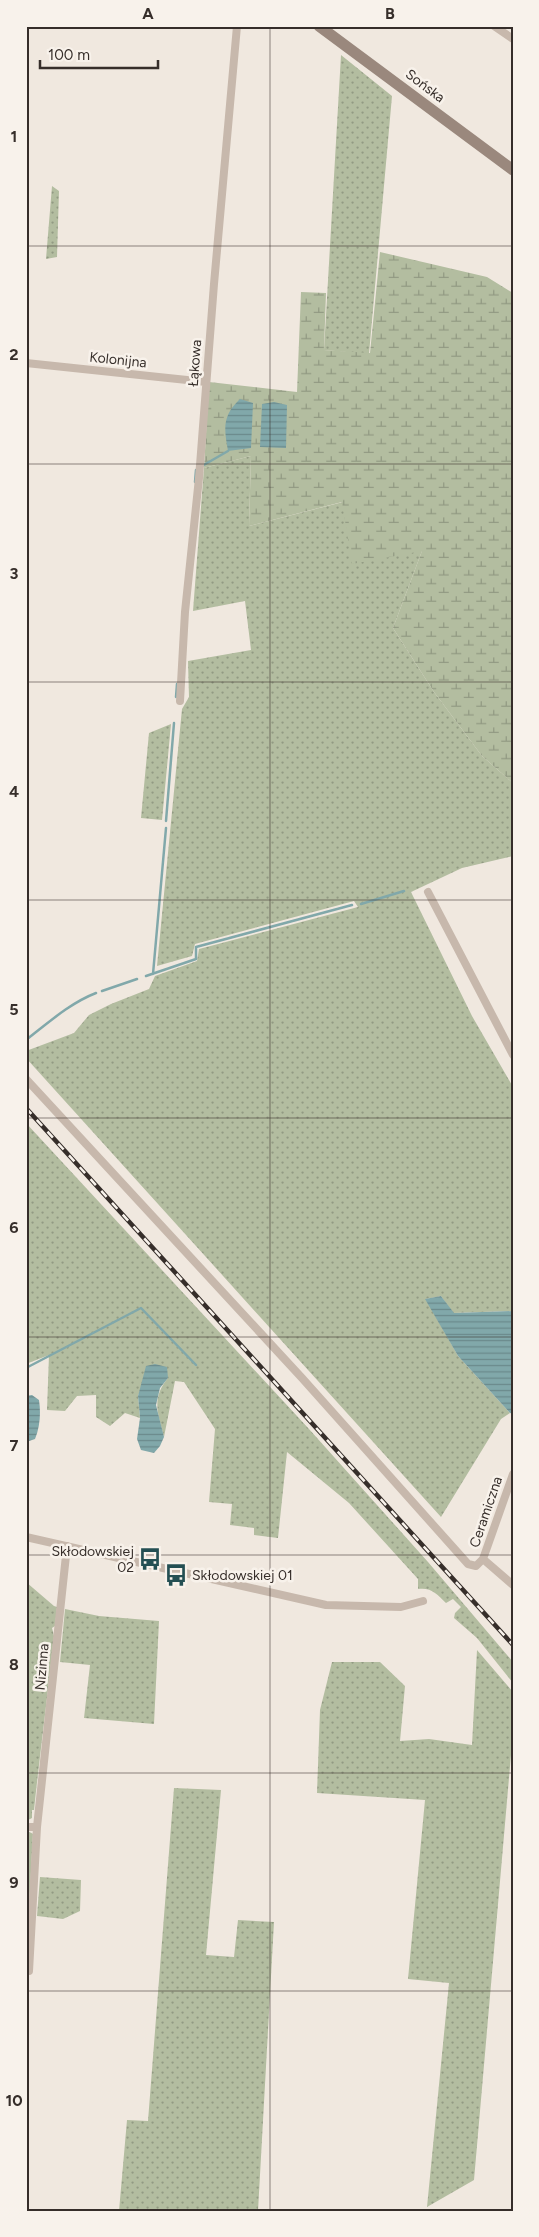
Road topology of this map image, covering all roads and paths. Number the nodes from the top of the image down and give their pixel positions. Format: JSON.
{"nodes":[{"id":1,"x":237,"y":26,"type":"edge"},
{"id":2,"x":319,"y":26,"type":"edge"},
{"id":3,"x":494,"y":26,"type":"edge"},
{"id":4,"x":513,"y":39,"type":"edge"},
{"id":5,"x":513,"y":170,"type":"edge"},
{"id":6,"x":26,"y":363,"type":"edge"},
{"id":7,"x":206,"y":382,"type":"junction"},
{"id":8,"x":180,"y":701,"type":"dead end"},
{"id":9,"x":428,"y":892,"type":"dead end"},
{"id":10,"x":513,"y":1054,"type":"edge"},
{"id":11,"x":26,"y":1079,"type":"edge"},
{"id":12,"x":513,"y":1474,"type":"edge"},
{"id":13,"x":26,"y":1537,"type":"edge"},
{"id":14,"x":66,"y":1546,"type":"junction"},
{"id":15,"x":484,"y":1559,"type":"junction"},
{"id":16,"x":513,"y":1585,"type":"edge"},
{"id":17,"x":423,"y":1601,"type":"dead end"},
{"id":18,"x":26,"y":1827,"type":"edge"},
{"id":19,"x":37,"y":1827,"type":"junction"},
{"id":20,"x":29,"y":1971,"type":"dead end"}],
"edges":[{"from":1,"to":7,"type":"street","name":"Łąkowa"},
{"from":2,"to":5,"type":"street","name":"Sońska"},
{"from":3,"to":4,"type":"street"},
{"from":6,"to":7,"type":"street","name":"Kolonijna"},
{"from":7,"to":8,"type":"street","name":"Łąkowa"},
{"from":9,"to":10,"type":"street"},
{"from":11,"to":15,"type":"street"},
{"from":12,"to":15,"type":"street","name":"Ceramiczna"},
{"from":13,"to":14,"type":"street"},
{"from":14,"to":17,"type":"street"},
{"from":14,"to":19,"type":"street","name":"Nizinna"},
{"from":15,"to":16,"type":"street"},
{"from":18,"to":19,"type":"street"},
{"from":19,"to":20,"type":"street","name":"Nizinna"}]}
